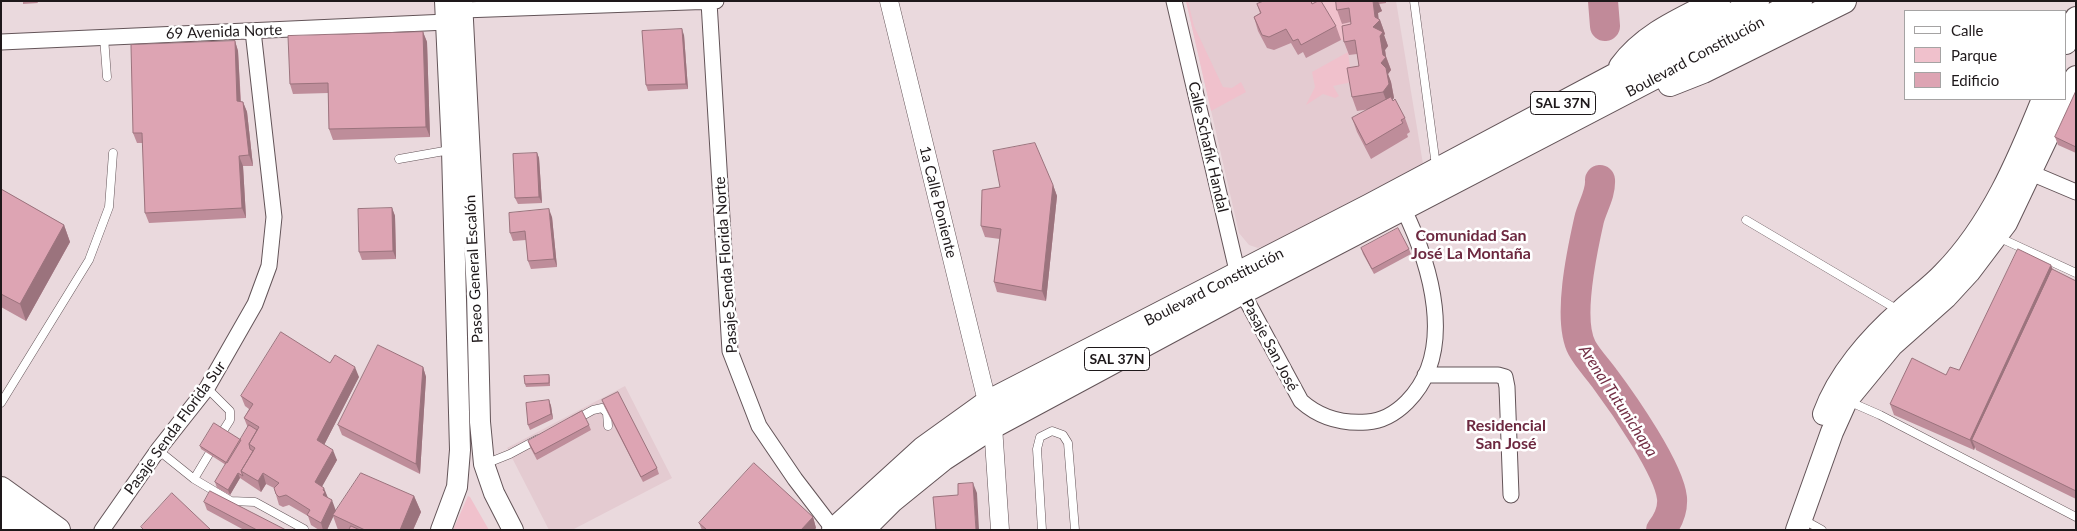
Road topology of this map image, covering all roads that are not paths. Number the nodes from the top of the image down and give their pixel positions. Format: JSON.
{"nodes":[{"id":1,"x":716,"y":1,"type":"edge"},
{"id":2,"x":889,"y":1,"type":"edge"},
{"id":3,"x":1174,"y":1,"type":"edge"},
{"id":4,"x":1414,"y":1,"type":"edge"},
{"id":5,"x":1718,"y":1,"type":"edge"},
{"id":6,"x":1758,"y":1,"type":"edge"},
{"id":7,"x":1800,"y":1,"type":"edge"},
{"id":8,"x":1844,"y":1,"type":"edge"},
{"id":9,"x":709,"y":2,"type":"edge"},
{"id":10,"x":457,"y":4,"type":"edge"},
{"id":11,"x":2076,"y":18,"type":"edge"},
{"id":12,"x":447,"y":22,"type":"junction"},
{"id":13,"x":253,"y":31,"type":"junction"},
{"id":14,"x":104,"y":37,"type":"junction"},
{"id":15,"x":2067,"y":40,"type":"edge"},
{"id":16,"x":1,"y":42,"type":"edge"},
{"id":17,"x":1616,"y":75,"type":"junction"},
{"id":18,"x":107,"y":77,"type":"dead end"},
{"id":19,"x":2076,"y":77,"type":"edge"},
{"id":20,"x":2067,"y":96,"type":"edge"},
{"id":21,"x":1616,"y":98,"type":"junction"},
{"id":22,"x":2043,"y":100,"type":"edge"},
{"id":23,"x":2065,"y":100,"type":"edge"},
{"id":24,"x":452,"y":150,"type":"junction"},
{"id":25,"x":113,"y":153,"type":"dead end"},
{"id":26,"x":398,"y":159,"type":"dead end"},
{"id":27,"x":1437,"y":171,"type":"junction"},
{"id":28,"x":2031,"y":173,"type":"junction"},
{"id":29,"x":2076,"y":192,"type":"edge"},
{"id":30,"x":1403,"y":208,"type":"junction"},
{"id":31,"x":1746,"y":220,"type":"dead end"},
{"id":32,"x":1996,"y":236,"type":"junction"},
{"id":33,"x":2076,"y":273,"type":"edge"},
{"id":34,"x":1240,"y":283,"type":"junction"},
{"id":35,"x":1900,"y":311,"type":"junction"},
{"id":36,"x":1425,"y":375,"type":"junction"},
{"id":37,"x":207,"y":388,"type":"junction"},
{"id":38,"x":1846,"y":401,"type":"junction"},
{"id":39,"x":1,"y":403,"type":"edge"},
{"id":40,"x":988,"y":403,"type":"junction"},
{"id":41,"x":568,"y":423,"type":"edge"},
{"id":42,"x":608,"y":426,"type":"dead end"},
{"id":43,"x":993,"y":426,"type":"junction"},
{"id":44,"x":223,"y":431,"type":"edge"},
{"id":45,"x":543,"y":436,"type":"edge"},
{"id":46,"x":158,"y":450,"type":"junction"},
{"id":47,"x":209,"y":454,"type":"edge"},
{"id":48,"x":484,"y":464,"type":"junction"},
{"id":49,"x":194,"y":479,"type":"junction"},
{"id":50,"x":1,"y":488,"type":"edge"},
{"id":51,"x":1511,"y":495,"type":"dead end"},
{"id":52,"x":1,"y":514,"type":"edge"},
{"id":53,"x":2076,"y":517,"type":"edge"},
{"id":54,"x":1799,"y":524,"type":"edge"},
{"id":55,"x":304,"y":529,"type":"edge"},
{"id":56,"x":24,"y":530,"type":"edge"},
{"id":57,"x":58,"y":530,"type":"edge"},
{"id":58,"x":102,"y":530,"type":"edge"},
{"id":59,"x":441,"y":530,"type":"edge"},
{"id":60,"x":513,"y":530,"type":"edge"},
{"id":61,"x":834,"y":530,"type":"edge"},
{"id":62,"x":862,"y":530,"type":"edge"},
{"id":63,"x":1000,"y":530,"type":"edge"},
{"id":64,"x":1042,"y":530,"type":"edge"},
{"id":65,"x":1075,"y":530,"type":"edge"},
{"id":66,"x":1782,"y":530,"type":"edge"},
{"id":67,"x":1822,"y":530,"type":"edge"}],
"edges":[{"from":1,"to":9,"type":"street"},
{"from":2,"to":40,"type":"street","name":"1a Calle Poniente"},
{"from":3,"to":34,"type":"street","name":"Calle Schafik Handal"},
{"from":4,"to":27,"type":"lane"},
{"from":5,"to":17,"type":"highway","name":"Boulevard Constitución","number":"SAL 37N"},
{"from":6,"to":17,"type":"highway","name":"Boulevard Constitución","number":"SAL 37N"},
{"from":7,"to":21,"type":"highway","name":"Boulevard Constitución","number":"SAL 37N"},
{"from":8,"to":21,"type":"highway","name":"Boulevard Constitución","number":"SAL 37N"},
{"from":9,"to":10,"type":"street"},
{"from":9,"to":61,"type":"street","name":"Pasaje Senda Florida Norte"},
{"from":10,"to":12,"type":"main road","name":"Paseo General Escalón"},
{"from":10,"to":48,"type":"main road","name":"Paseo General Escalón"},
{"from":11,"to":15,"type":"main road"},
{"from":12,"to":13,"type":"street","name":"69 Avenida Norte"},
{"from":12,"to":24,"type":"main road","name":"Paseo General Escalón"},
{"from":13,"to":14,"type":"street","name":"69 Avenida Norte"},
{"from":13,"to":37,"type":"street","name":"Pasaje Senda Florida Sur"},
{"from":14,"to":16,"type":"street","name":"69 Avenida Norte"},
{"from":14,"to":18,"type":"lane"},
{"from":17,"to":27,"type":"highway","name":"Boulevard Constitución","number":"SAL 37N"},
{"from":19,"to":20,"type":"main road"},
{"from":21,"to":30,"type":"highway","name":"Boulevard Constitución","number":"SAL 37N"},
{"from":22,"to":35,"type":"main road"},
{"from":23,"to":28,"type":"main road"},
{"from":24,"to":26,"type":"lane"},
{"from":24,"to":59,"type":"main road","name":"Paseo General Escalón"},
{"from":25,"to":39,"type":"lane"},
{"from":27,"to":34,"type":"highway","name":"Boulevard Constitución","number":"SAL 37N"},
{"from":28,"to":29,"type":"street"},
{"from":28,"to":32,"type":"main road"},
{"from":30,"to":34,"type":"highway","name":"Boulevard Constitución","number":"SAL 37N"},
{"from":30,"to":36,"type":"street","name":"Pasaje San José"},
{"from":31,"to":35,"type":"lane"},
{"from":32,"to":33,"type":"lane"},
{"from":32,"to":38,"type":"main road"},
{"from":34,"to":36,"type":"street","name":"Pasaje San José"},
{"from":34,"to":40,"type":"highway","name":"Boulevard Constitución","number":"SAL 37N"},
{"from":34,"to":43,"type":"highway","name":"Boulevard Constitución","number":"SAL 37N"},
{"from":35,"to":66,"type":"main road"},
{"from":36,"to":51,"type":"street"},
{"from":37,"to":44,"type":"lane"},
{"from":37,"to":46,"type":"street","name":"Pasaje Senda Florida Sur"},
{"from":38,"to":53,"type":"lane"},
{"from":38,"to":54,"type":"main road"},
{"from":40,"to":43,"type":"street","name":"1a Calle Poniente"},
{"from":40,"to":61,"type":"highway","name":"Boulevard Constitución","number":"SAL 37N"},
{"from":41,"to":42,"type":"lane"},
{"from":43,"to":62,"type":"highway","name":"Boulevard Constitución","number":"SAL 37N"},
{"from":43,"to":63,"type":"street"},
{"from":45,"to":48,"type":"lane"},
{"from":46,"to":49,"type":"lane"},
{"from":46,"to":58,"type":"street","name":"Pasaje Senda Florida Sur"},
{"from":47,"to":49,"type":"lane"},
{"from":48,"to":60,"type":"main road","name":"Paseo General Escalón"},
{"from":49,"to":55,"type":"lane"},
{"from":50,"to":57,"type":"highway"},
{"from":52,"to":56,"type":"highway"},
{"from":54,"to":67,"type":"lane"},
{"from":64,"to":65,"type":"lane"}]}
